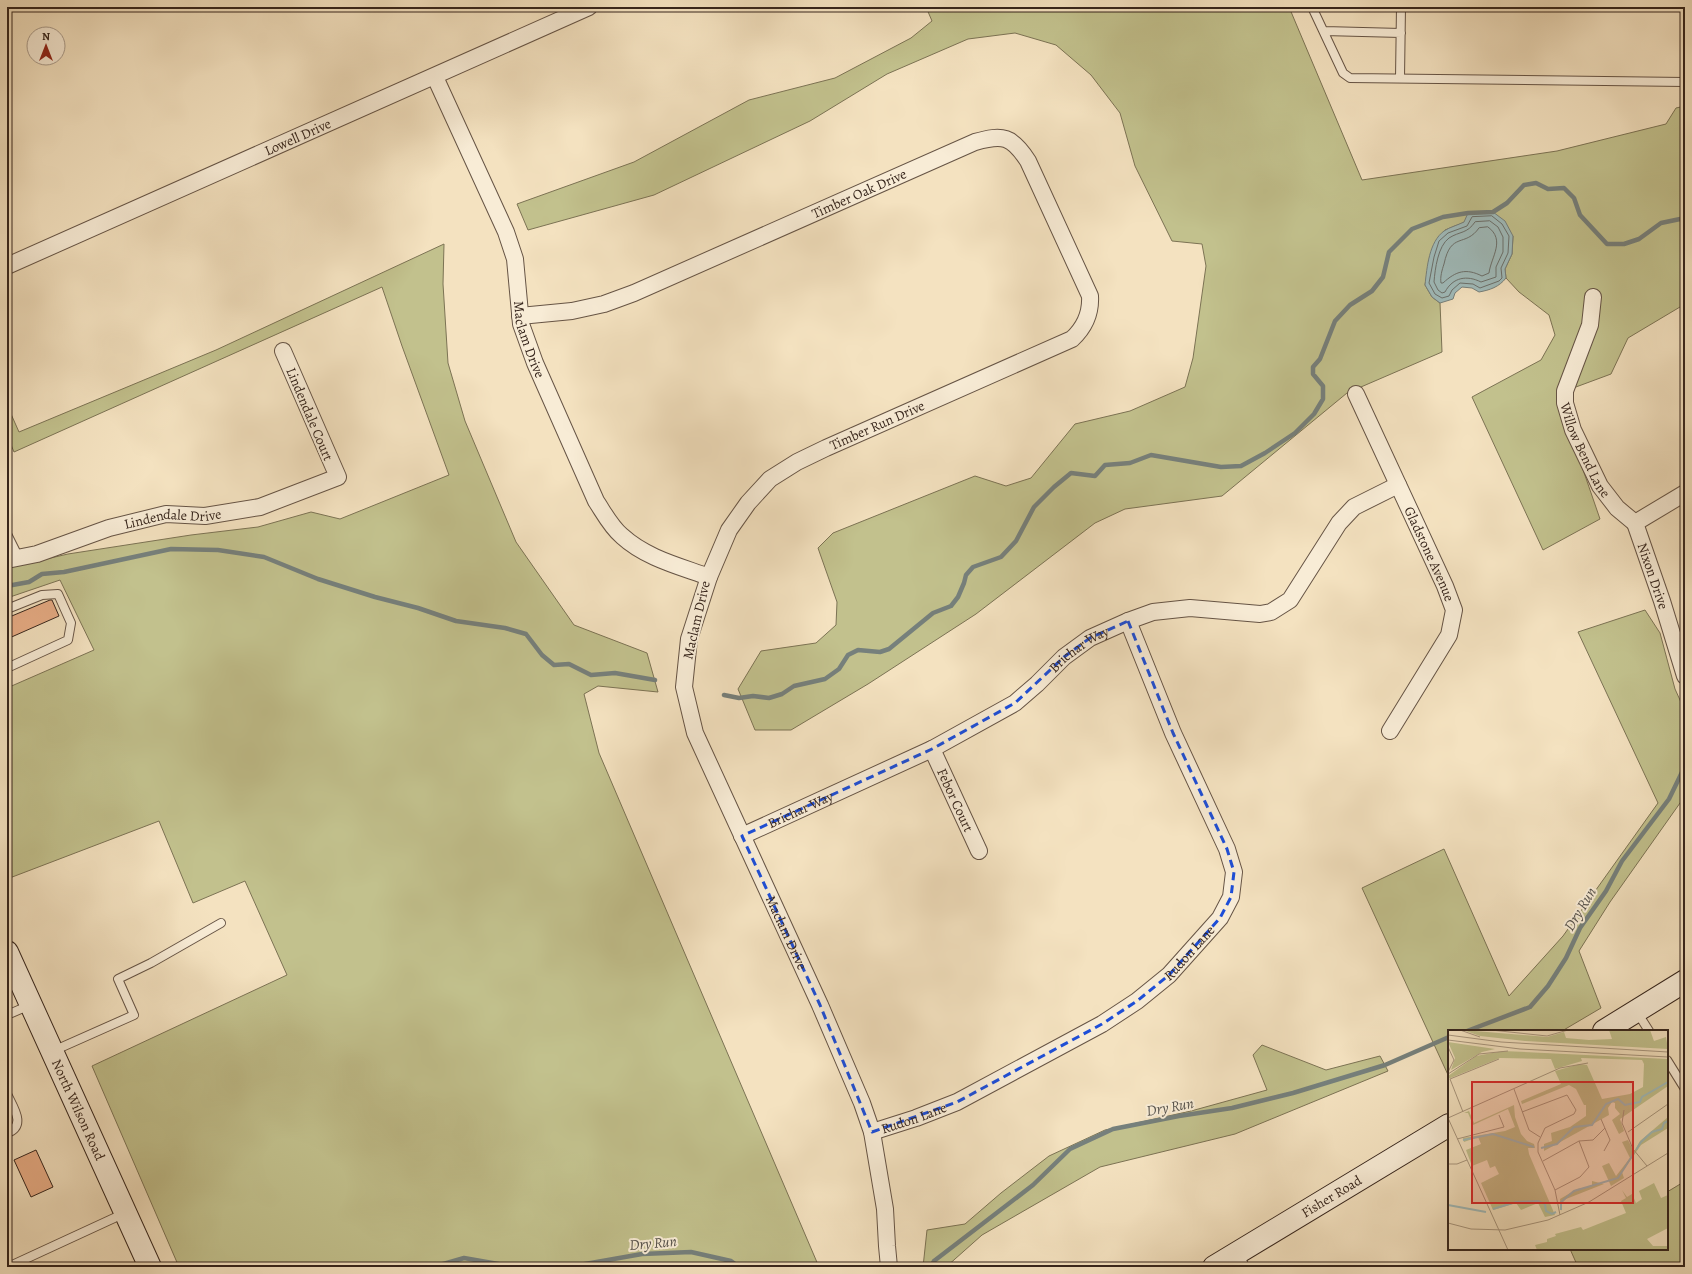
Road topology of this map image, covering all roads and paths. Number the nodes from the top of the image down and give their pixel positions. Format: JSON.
{"nodes":[{"id":1,"x":589,"y":7,"type":"edge"},
{"id":2,"x":1312,"y":7,"type":"edge"},
{"id":3,"x":1401,"y":7,"type":"edge"},
{"id":4,"x":1324,"y":31,"type":"junction"},
{"id":5,"x":1401,"y":33,"type":"junction"},
{"id":6,"x":435,"y":77,"type":"junction"},
{"id":7,"x":1400,"y":78,"type":"junction"},
{"id":8,"x":1685,"y":82,"type":"edge"},
{"id":9,"x":7,"y":266,"type":"edge"},
{"id":10,"x":1593,"y":297,"type":"dead end"},
{"id":11,"x":520,"y":316,"type":"junction"},
{"id":12,"x":1086,"y":320,"type":"joint"},
{"id":13,"x":283,"y":351,"type":"dead end"},
{"id":14,"x":1356,"y":394,"type":"dead end"},
{"id":15,"x":338,"y":477,"type":"joint"},
{"id":16,"x":1398,"y":485,"type":"junction"},
{"id":17,"x":1685,"y":494,"type":"edge"},
{"id":18,"x":1635,"y":523,"type":"junction"},
{"id":19,"x":7,"y":534,"type":"edge"},
{"id":20,"x":13,"y":559,"type":"edge"},
{"id":21,"x":709,"y":577,"type":"junction"},
{"id":22,"x":7,"y":609,"type":"edge"},
{"id":23,"x":1128,"y":621,"type":"junction"},
{"id":24,"x":7,"y":668,"type":"edge"},
{"id":25,"x":1685,"y":676,"type":"edge"},
{"id":26,"x":1390,"y":731,"type":"dead end"},
{"id":27,"x":932,"y":749,"type":"junction"},
{"id":28,"x":742,"y":836,"type":"junction"},
{"id":29,"x":979,"y":851,"type":"dead end"},
{"id":30,"x":221,"y":923,"type":"dead end"},
{"id":31,"x":7,"y":952,"type":"edge"},
{"id":32,"x":1685,"y":981,"type":"edge"},
{"id":33,"x":31,"y":1005,"type":"junction"},
{"id":34,"x":1636,"y":1011,"type":"junction"},
{"id":35,"x":7,"y":1016,"type":"edge"},
{"id":36,"x":1606,"y":1030,"type":"edge"},
{"id":37,"x":1648,"y":1030,"type":"edge"},
{"id":38,"x":52,"y":1051,"type":"junction"},
{"id":39,"x":1668,"y":1062,"type":"edge"},
{"id":40,"x":1685,"y":1089,"type":"edge"},
{"id":41,"x":7,"y":1094,"type":"edge"},
{"id":42,"x":1448,"y":1126,"type":"edge"},
{"id":43,"x":872,"y":1132,"type":"junction"},
{"id":44,"x":7,"y":1134,"type":"edge"},
{"id":45,"x":126,"y":1213,"type":"junction"},
{"id":46,"x":1242,"y":1260,"type":"edge"},
{"id":47,"x":8,"y":1267,"type":"edge"},
{"id":48,"x":150,"y":1267,"type":"edge"},
{"id":49,"x":889,"y":1267,"type":"edge"},
{"id":50,"x":1214,"y":1267,"type":"edge"}],
"edges":[{"from":1,"to":6,"type":"street","name":"Lowell Drive"},
{"from":2,"to":4,"type":"lane"},
{"from":3,"to":5,"type":"lane"},
{"from":4,"to":5,"type":"lane"},
{"from":4,"to":7,"type":"lane"},
{"from":5,"to":7,"type":"lane"},
{"from":6,"to":9,"type":"street","name":"Lowell Drive"},
{"from":6,"to":11,"type":"street","name":"Maclam Drive"},
{"from":7,"to":8,"type":"lane"},
{"from":10,"to":18,"type":"street","name":"Willow Bend Lane"},
{"from":11,"to":12,"type":"street","name":"Timber Oak Drive"},
{"from":11,"to":21,"type":"street","name":"Maclam Drive"},
{"from":12,"to":21,"type":"street","name":"Timber Run Drive"},
{"from":13,"to":15,"type":"street","name":"Lindendale Court"},
{"from":14,"to":16,"type":"street","name":"Gladstone Avenue"},
{"from":15,"to":20,"type":"street","name":"Lindendale Drive"},
{"from":16,"to":23,"type":"street","name":"Brichar Way"},
{"from":16,"to":26,"type":"street","name":"Gladstone Avenue"},
{"from":17,"to":18,"type":"street"},
{"from":18,"to":25,"type":"street","name":"Nixon Drive"},
{"from":19,"to":20,"type":"lane"},
{"from":21,"to":28,"type":"street","name":"Maclam Drive"},
{"from":22,"to":24,"type":"lane"},
{"from":23,"to":27,"type":"street","name":"Brichar Way"},
{"from":23,"to":43,"type":"street","name":"Rudon Lane"},
{"from":27,"to":28,"type":"street","name":"Brichar Way"},
{"from":27,"to":29,"type":"street","name":"Febor Court"},
{"from":28,"to":43,"type":"street","name":"Maclam Drive"},
{"from":30,"to":38,"type":"lane"},
{"from":31,"to":33,"type":"main road","name":"North Wilson Road"},
{"from":32,"to":34,"type":"main road"},
{"from":33,"to":35,"type":"lane"},
{"from":33,"to":38,"type":"main road","name":"North Wilson Road"},
{"from":34,"to":36,"type":"main road"},
{"from":34,"to":37,"type":"lane"},
{"from":38,"to":45,"type":"main road","name":"North Wilson Road"},
{"from":39,"to":40,"type":"lane"},
{"from":41,"to":44,"type":"lane"},
{"from":42,"to":46,"type":"main road","name":"Fisher Road"},
{"from":43,"to":49,"type":"street","name":"Maclam Drive"},
{"from":45,"to":47,"type":"lane"},
{"from":45,"to":48,"type":"main road","name":"North Wilson Road"},
{"from":46,"to":50,"type":"main road","name":"Fisher Road"}]}
